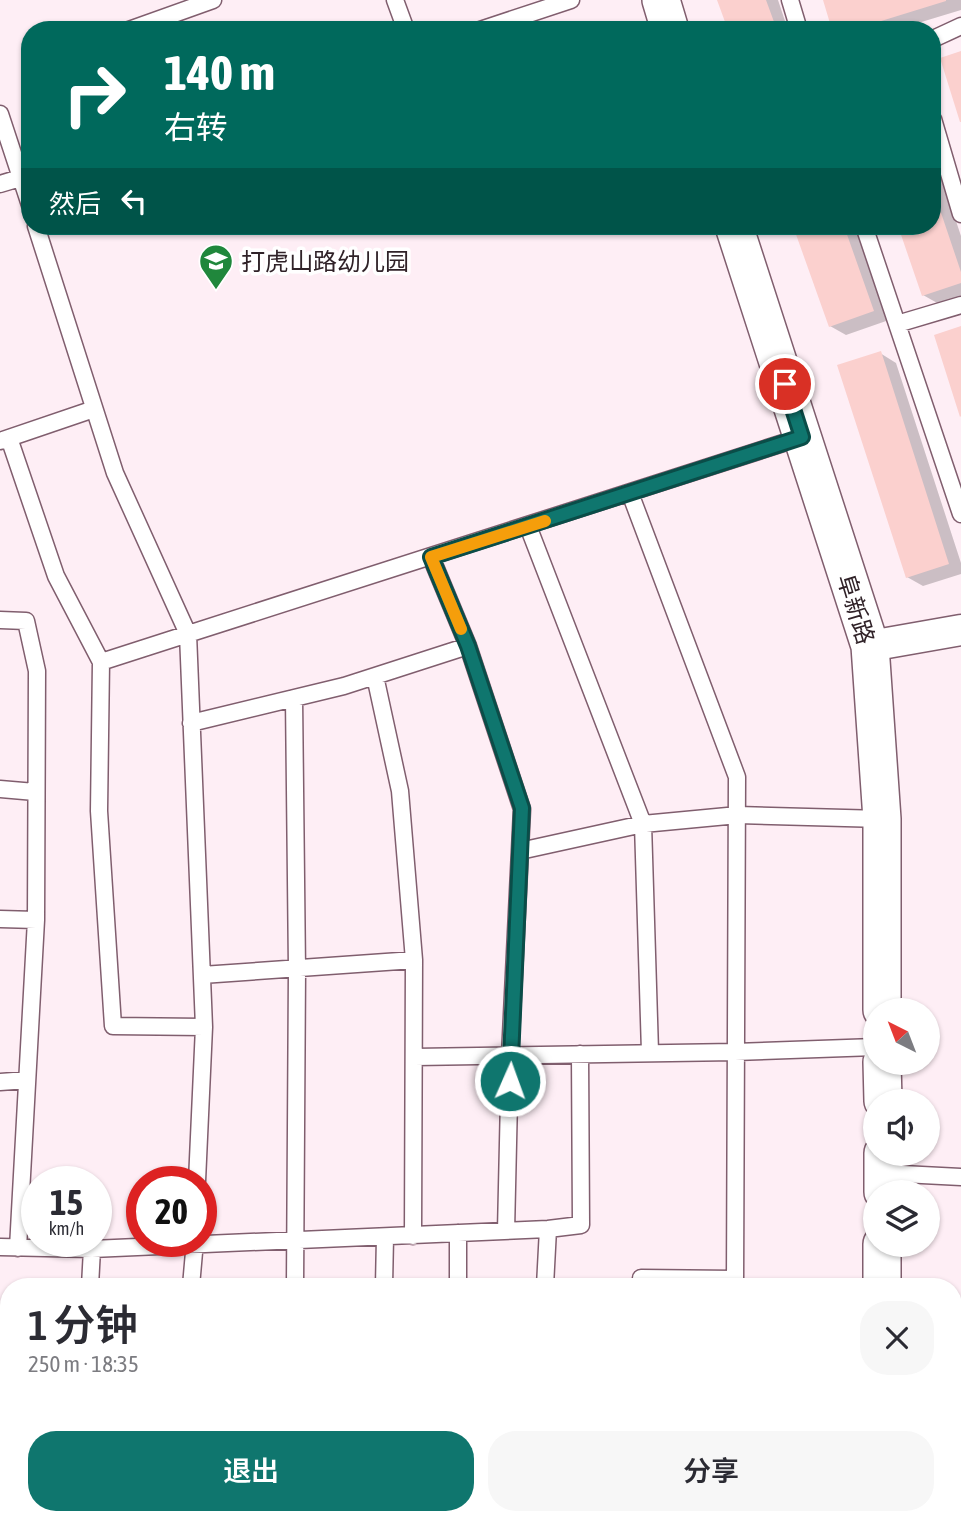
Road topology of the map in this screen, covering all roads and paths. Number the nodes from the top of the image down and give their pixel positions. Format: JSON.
{"nodes":[{"id":1,"x":213,"y":0,"type":"edge"},
{"id":2,"x":395,"y":0,"type":"edge"},
{"id":3,"x":571,"y":0,"type":"edge"},
{"id":4,"x":661,"y":0,"type":"edge"},
{"id":5,"x":790,"y":0,"type":"edge"},
{"id":6,"x":171,"y":21,"type":"edge"},
{"id":7,"x":403,"y":21,"type":"edge"},
{"id":8,"x":507,"y":21,"type":"edge"},
{"id":9,"x":667,"y":21,"type":"edge"},
{"id":10,"x":796,"y":21,"type":"edge"},
{"id":11,"x":961,"y":26,"type":"edge"},
{"id":12,"x":941,"y":35,"type":"edge"},
{"id":13,"x":0,"y":114,"type":"edge"},
{"id":14,"x":941,"y":147,"type":"edge"},
{"id":15,"x":21,"y":166,"type":"edge"},
{"id":16,"x":21,"y":177,"type":"edge"},
{"id":17,"x":0,"y":184,"type":"edge"},
{"id":18,"x":961,"y":214,"type":"edge"},
{"id":19,"x":39,"y":235,"type":"edge"},
{"id":20,"x":737,"y":235,"type":"edge"},
{"id":21,"x":867,"y":235,"type":"edge"},
{"id":22,"x":961,"y":305,"type":"edge"},
{"id":23,"x":897,"y":324,"type":"junction"},
{"id":24,"x":94,"y":409,"type":"junction"},
{"id":25,"x":802,"y":437,"type":"junction"},
{"id":26,"x":4,"y":440,"type":"edge"},
{"id":27,"x":630,"y":493,"type":"junction"},
{"id":28,"x":961,"y":514,"type":"edge"},
{"id":29,"x":528,"y":526,"type":"junction"},
{"id":30,"x":431,"y":557,"type":"junction"},
{"id":31,"x":0,"y":620,"type":"edge"},
{"id":32,"x":961,"y":630,"type":"edge"},
{"id":33,"x":188,"y":634,"type":"junction"},
{"id":34,"x":468,"y":646,"type":"junction"},
{"id":35,"x":870,"y":646,"type":"junction"},
{"id":36,"x":101,"y":662,"type":"junction"},
{"id":37,"x":375,"y":676,"type":"junction"},
{"id":38,"x":294,"y":698,"type":"junction"},
{"id":39,"x":191,"y":723,"type":"junction"},
{"id":40,"x":0,"y":789,"type":"edge"},
{"id":41,"x":35,"y":792,"type":"junction"},
{"id":42,"x":738,"y":815,"type":"junction"},
{"id":43,"x":882,"y":819,"type":"junction"},
{"id":44,"x":643,"y":824,"type":"junction"},
{"id":45,"x":520,"y":851,"type":"junction"},
{"id":46,"x":0,"y":919,"type":"edge"},
{"id":47,"x":36,"y":920,"type":"junction"},
{"id":48,"x":414,"y":960,"type":"junction"},
{"id":49,"x":297,"y":970,"type":"junction"},
{"id":50,"x":202,"y":975,"type":"junction"},
{"id":51,"x":882,"y":998,"type":"edge"},
{"id":52,"x":204,"y":1027,"type":"junction"},
{"id":53,"x":863,"y":1047,"type":"edge"},
{"id":54,"x":650,"y":1052,"type":"junction"},
{"id":55,"x":735,"y":1052,"type":"junction"},
{"id":56,"x":580,"y":1054,"type":"junction"},
{"id":57,"x":510,"y":1055,"type":"junction"},
{"id":58,"x":415,"y":1057,"type":"junction"},
{"id":59,"x":27,"y":1080,"type":"junction"},
{"id":60,"x":0,"y":1082,"type":"edge"},
{"id":61,"x":198,"y":1166,"type":"edge"},
{"id":62,"x":883,"y":1173,"type":"edge"},
{"id":63,"x":961,"y":1177,"type":"edge"},
{"id":64,"x":548,"y":1229,"type":"junction"},
{"id":65,"x":506,"y":1231,"type":"junction"},
{"id":66,"x":458,"y":1233,"type":"junction"},
{"id":67,"x":413,"y":1236,"type":"junction"},
{"id":68,"x":385,"y":1237,"type":"junction"},
{"id":69,"x":296,"y":1241,"type":"junction"},
{"id":70,"x":217,"y":1243,"type":"edge"},
{"id":71,"x":0,"y":1247,"type":"edge"},
{"id":72,"x":18,"y":1248,"type":"junction"},
{"id":73,"x":21,"y":1248,"type":"edge"},
{"id":74,"x":92,"y":1257,"type":"edge"},
{"id":75,"x":194,"y":1257,"type":"edge"},
{"id":76,"x":883,"y":1257,"type":"edge"},
{"id":77,"x":90,"y":1278,"type":"edge"},
{"id":78,"x":192,"y":1278,"type":"edge"},
{"id":79,"x":295,"y":1278,"type":"edge"},
{"id":80,"x":384,"y":1278,"type":"edge"},
{"id":81,"x":458,"y":1278,"type":"edge"},
{"id":82,"x":545,"y":1278,"type":"edge"},
{"id":83,"x":735,"y":1278,"type":"edge"},
{"id":84,"x":882,"y":1278,"type":"edge"}],
"edges":[{"from":1,"to":6,"type":"lane"},
{"from":2,"to":7,"type":"lane"},
{"from":3,"to":8,"type":"lane"},
{"from":4,"to":9,"type":"street"},
{"from":5,"to":10,"type":"lane"},
{"from":11,"to":12,"type":"lane"},
{"from":13,"to":15,"type":"lane"},
{"from":14,"to":18,"type":"lane"},
{"from":16,"to":17,"type":"lane"},
{"from":19,"to":24,"type":"lane"},
{"from":20,"to":25,"type":"street","name":"阜新路"},
{"from":21,"to":23,"type":"lane"},
{"from":22,"to":23,"type":"lane"},
{"from":23,"to":28,"type":"lane"},
{"from":24,"to":26,"type":"lane"},
{"from":24,"to":33,"type":"lane"},
{"from":25,"to":27,"type":"lane"},
{"from":25,"to":35,"type":"street","name":"阜新路"},
{"from":26,"to":36,"type":"lane"},
{"from":27,"to":29,"type":"lane"},
{"from":27,"to":42,"type":"lane"},
{"from":29,"to":30,"type":"lane"},
{"from":29,"to":44,"type":"lane"},
{"from":30,"to":33,"type":"lane"},
{"from":30,"to":34,"type":"lane"},
{"from":31,"to":41,"type":"lane"},
{"from":32,"to":35,"type":"street"},
{"from":33,"to":36,"type":"lane"},
{"from":33,"to":39,"type":"lane"},
{"from":34,"to":37,"type":"lane"},
{"from":34,"to":45,"type":"lane"},
{"from":35,"to":43,"type":"street","name":"阜新路"},
{"from":36,"to":52,"type":"lane"},
{"from":37,"to":38,"type":"lane"},
{"from":37,"to":48,"type":"lane"},
{"from":38,"to":39,"type":"lane"},
{"from":38,"to":49,"type":"lane"},
{"from":39,"to":50,"type":"lane"},
{"from":40,"to":41,"type":"lane"},
{"from":41,"to":47,"type":"lane"},
{"from":42,"to":43,"type":"lane"},
{"from":42,"to":44,"type":"lane"},
{"from":42,"to":55,"type":"lane"},
{"from":43,"to":51,"type":"street","name":"阜新路"},
{"from":44,"to":45,"type":"lane"},
{"from":44,"to":54,"type":"lane"},
{"from":45,"to":57,"type":"lane"},
{"from":46,"to":47,"type":"lane"},
{"from":47,"to":59,"type":"lane"},
{"from":48,"to":49,"type":"lane"},
{"from":48,"to":58,"type":"lane"},
{"from":49,"to":50,"type":"lane"},
{"from":49,"to":69,"type":"lane"},
{"from":50,"to":52,"type":"lane"},
{"from":52,"to":61,"type":"lane"},
{"from":53,"to":55,"type":"lane"},
{"from":54,"to":55,"type":"lane"},
{"from":54,"to":56,"type":"lane"},
{"from":55,"to":83,"type":"lane"},
{"from":56,"to":57,"type":"lane"},
{"from":56,"to":64,"type":"lane"},
{"from":57,"to":58,"type":"lane"},
{"from":57,"to":65,"type":"lane"},
{"from":58,"to":67,"type":"lane"},
{"from":59,"to":60,"type":"lane"},
{"from":59,"to":72,"type":"lane"},
{"from":62,"to":63,"type":"lane"},
{"from":64,"to":65,"type":"lane"},
{"from":64,"to":82,"type":"lane"},
{"from":65,"to":66,"type":"lane"},
{"from":66,"to":67,"type":"lane"},
{"from":66,"to":81,"type":"lane"},
{"from":67,"to":68,"type":"lane"},
{"from":68,"to":69,"type":"lane"},
{"from":68,"to":80,"type":"lane"},
{"from":69,"to":70,"type":"lane"},
{"from":69,"to":79,"type":"lane"},
{"from":71,"to":72,"type":"lane"},
{"from":72,"to":73,"type":"lane"},
{"from":74,"to":77,"type":"lane"},
{"from":75,"to":78,"type":"lane"},
{"from":76,"to":84,"type":"street"}]}
